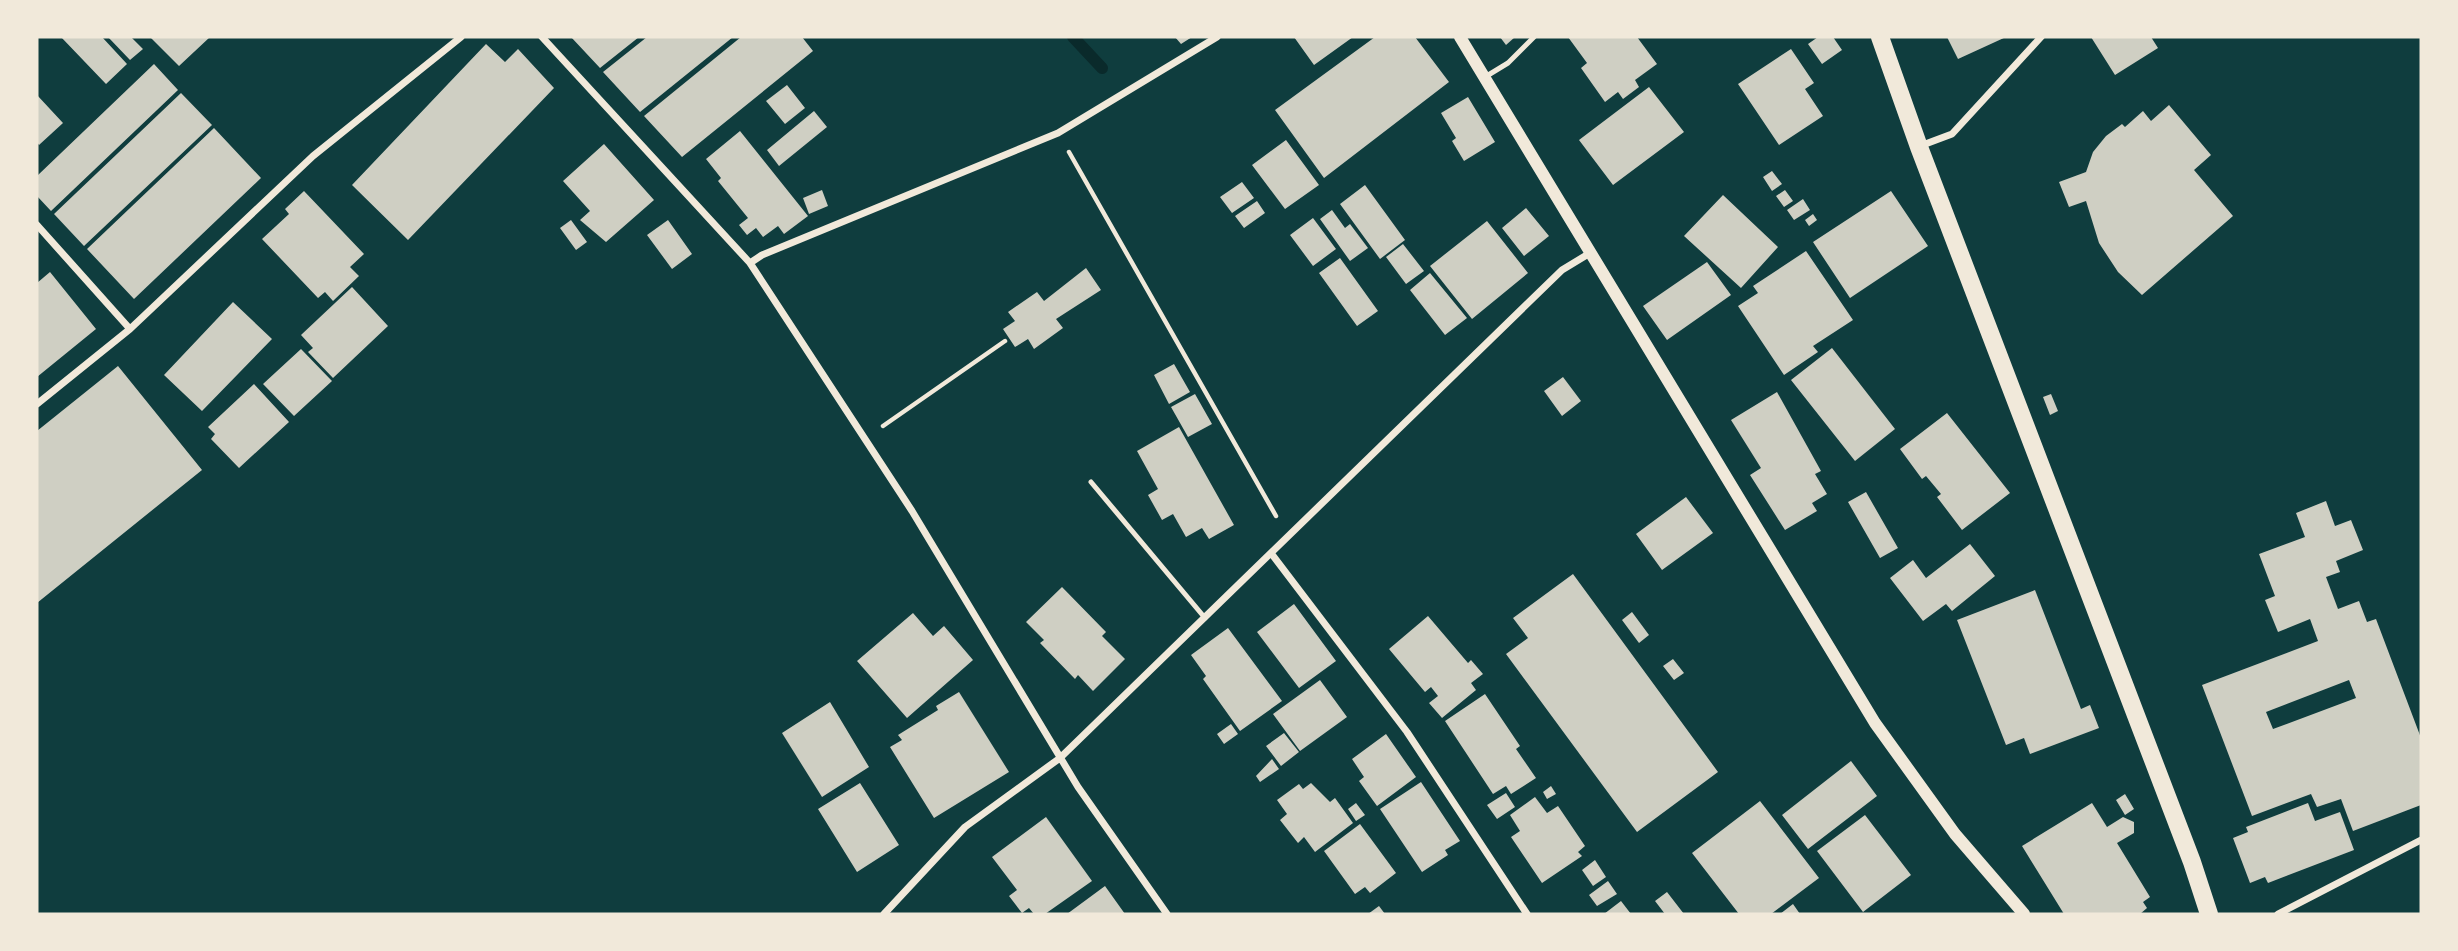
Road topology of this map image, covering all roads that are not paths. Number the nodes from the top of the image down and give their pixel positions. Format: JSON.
{"nodes":[{"id":1,"x":461,"y":37,"type":"edge"},
{"id":2,"x":542,"y":37,"type":"edge"},
{"id":3,"x":1217,"y":37,"type":"edge"},
{"id":4,"x":1460,"y":37,"type":"edge"},
{"id":5,"x":1534,"y":37,"type":"edge"},
{"id":6,"x":1880,"y":37,"type":"edge"},
{"id":7,"x":2042,"y":37,"type":"edge"},
{"id":8,"x":1484,"y":78,"type":"junction"},
{"id":9,"x":1919,"y":146,"type":"junction"},
{"id":10,"x":37,"y":225,"type":"edge"},
{"id":11,"x":1590,"y":253,"type":"junction"},
{"id":12,"x":750,"y":263,"type":"junction"},
{"id":13,"x":130,"y":329,"type":"junction"},
{"id":14,"x":37,"y":404,"type":"edge"},
{"id":15,"x":1091,"y":482,"type":"dead end"},
{"id":16,"x":1271,"y":553,"type":"junction"},
{"id":17,"x":1205,"y":618,"type":"junction"},
{"id":18,"x":1060,"y":758,"type":"junction"},
{"id":19,"x":2421,"y":840,"type":"edge"},
{"id":20,"x":884,"y":914,"type":"edge"},
{"id":21,"x":1167,"y":914,"type":"edge"},
{"id":22,"x":1527,"y":914,"type":"edge"},
{"id":23,"x":2024,"y":914,"type":"edge"},
{"id":24,"x":2209,"y":914,"type":"edge"},
{"id":25,"x":2278,"y":914,"type":"edge"}],
"edges":[{"from":1,"to":13,"type":"street"},
{"from":2,"to":12,"type":"street"},
{"from":3,"to":12,"type":"street"},
{"from":4,"to":8,"type":"street"},
{"from":5,"to":8,"type":"lane"},
{"from":6,"to":9,"type":"main road"},
{"from":7,"to":9,"type":"street"},
{"from":8,"to":11,"type":"street"},
{"from":9,"to":24,"type":"main road"},
{"from":10,"to":13,"type":"street"},
{"from":11,"to":16,"type":"street"},
{"from":11,"to":23,"type":"street"},
{"from":12,"to":18,"type":"street"},
{"from":13,"to":14,"type":"street"},
{"from":15,"to":17,"type":"lane"},
{"from":16,"to":17,"type":"street"},
{"from":16,"to":22,"type":"street"},
{"from":17,"to":18,"type":"street"},
{"from":18,"to":20,"type":"street"},
{"from":18,"to":21,"type":"street"},
{"from":19,"to":25,"type":"street"}]}
